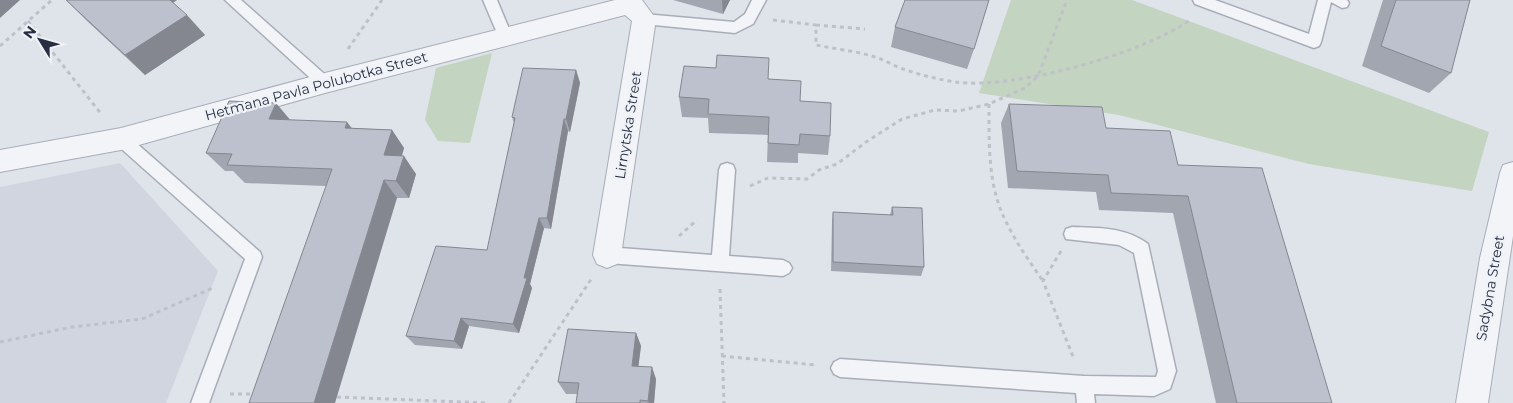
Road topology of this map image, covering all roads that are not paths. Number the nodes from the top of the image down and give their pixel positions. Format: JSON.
{"nodes":[{"id":1,"x":232,"y":0,"type":"edge"},
{"id":2,"x":490,"y":0,"type":"edge"},
{"id":3,"x":759,"y":0,"type":"edge"},
{"id":4,"x":1200,"y":0,"type":"edge"},
{"id":5,"x":1325,"y":0,"type":"edge"},
{"id":6,"x":635,"y":8,"type":"edge"},
{"id":7,"x":505,"y":36,"type":"junction"},
{"id":8,"x":325,"y":83,"type":"junction"},
{"id":9,"x":121,"y":139,"type":"junction"},
{"id":10,"x":0,"y":161,"type":"edge"},
{"id":11,"x":727,"y":170,"type":"dead end"},
{"id":12,"x":1513,"y":173,"type":"edge"},
{"id":13,"x":1072,"y":234,"type":"road end"},
{"id":14,"x":607,"y":255,"type":"joint"},
{"id":15,"x":720,"y":263,"type":"junction"},
{"id":16,"x":784,"y":268,"type":"dead end"},
{"id":17,"x":840,"y":368,"type":"road end"},
{"id":18,"x":1085,"y":394,"type":"edge"},
{"id":19,"x":202,"y":398,"type":"edge"},
{"id":20,"x":1472,"y":403,"type":"edge"}],
"edges":[{"from":1,"to":8,"type":"lane"},
{"from":2,"to":7,"type":"lane"},
{"from":3,"to":6,"type":"lane"},
{"from":4,"to":5,"type":"lane"},
{"from":6,"to":7,"type":"street","name":"Hetmana Pavla Polubotka Street"},
{"from":6,"to":14,"type":"street","name":"Lirnytska Street"},
{"from":7,"to":8,"type":"street","name":"Hetmana Pavla Polubotka Street"},
{"from":8,"to":9,"type":"street","name":"Hetmana Pavla Polubotka Street"},
{"from":9,"to":10,"type":"street","name":"Hetmana Pavla Polubotka Street"},
{"from":9,"to":19,"type":"lane"},
{"from":11,"to":15,"type":"lane"},
{"from":12,"to":20,"type":"street","name":"Sadybna Street"},
{"from":13,"to":18,"type":"lane"},
{"from":14,"to":15,"type":"lane"},
{"from":15,"to":16,"type":"lane"},
{"from":17,"to":18,"type":"lane"}]}
